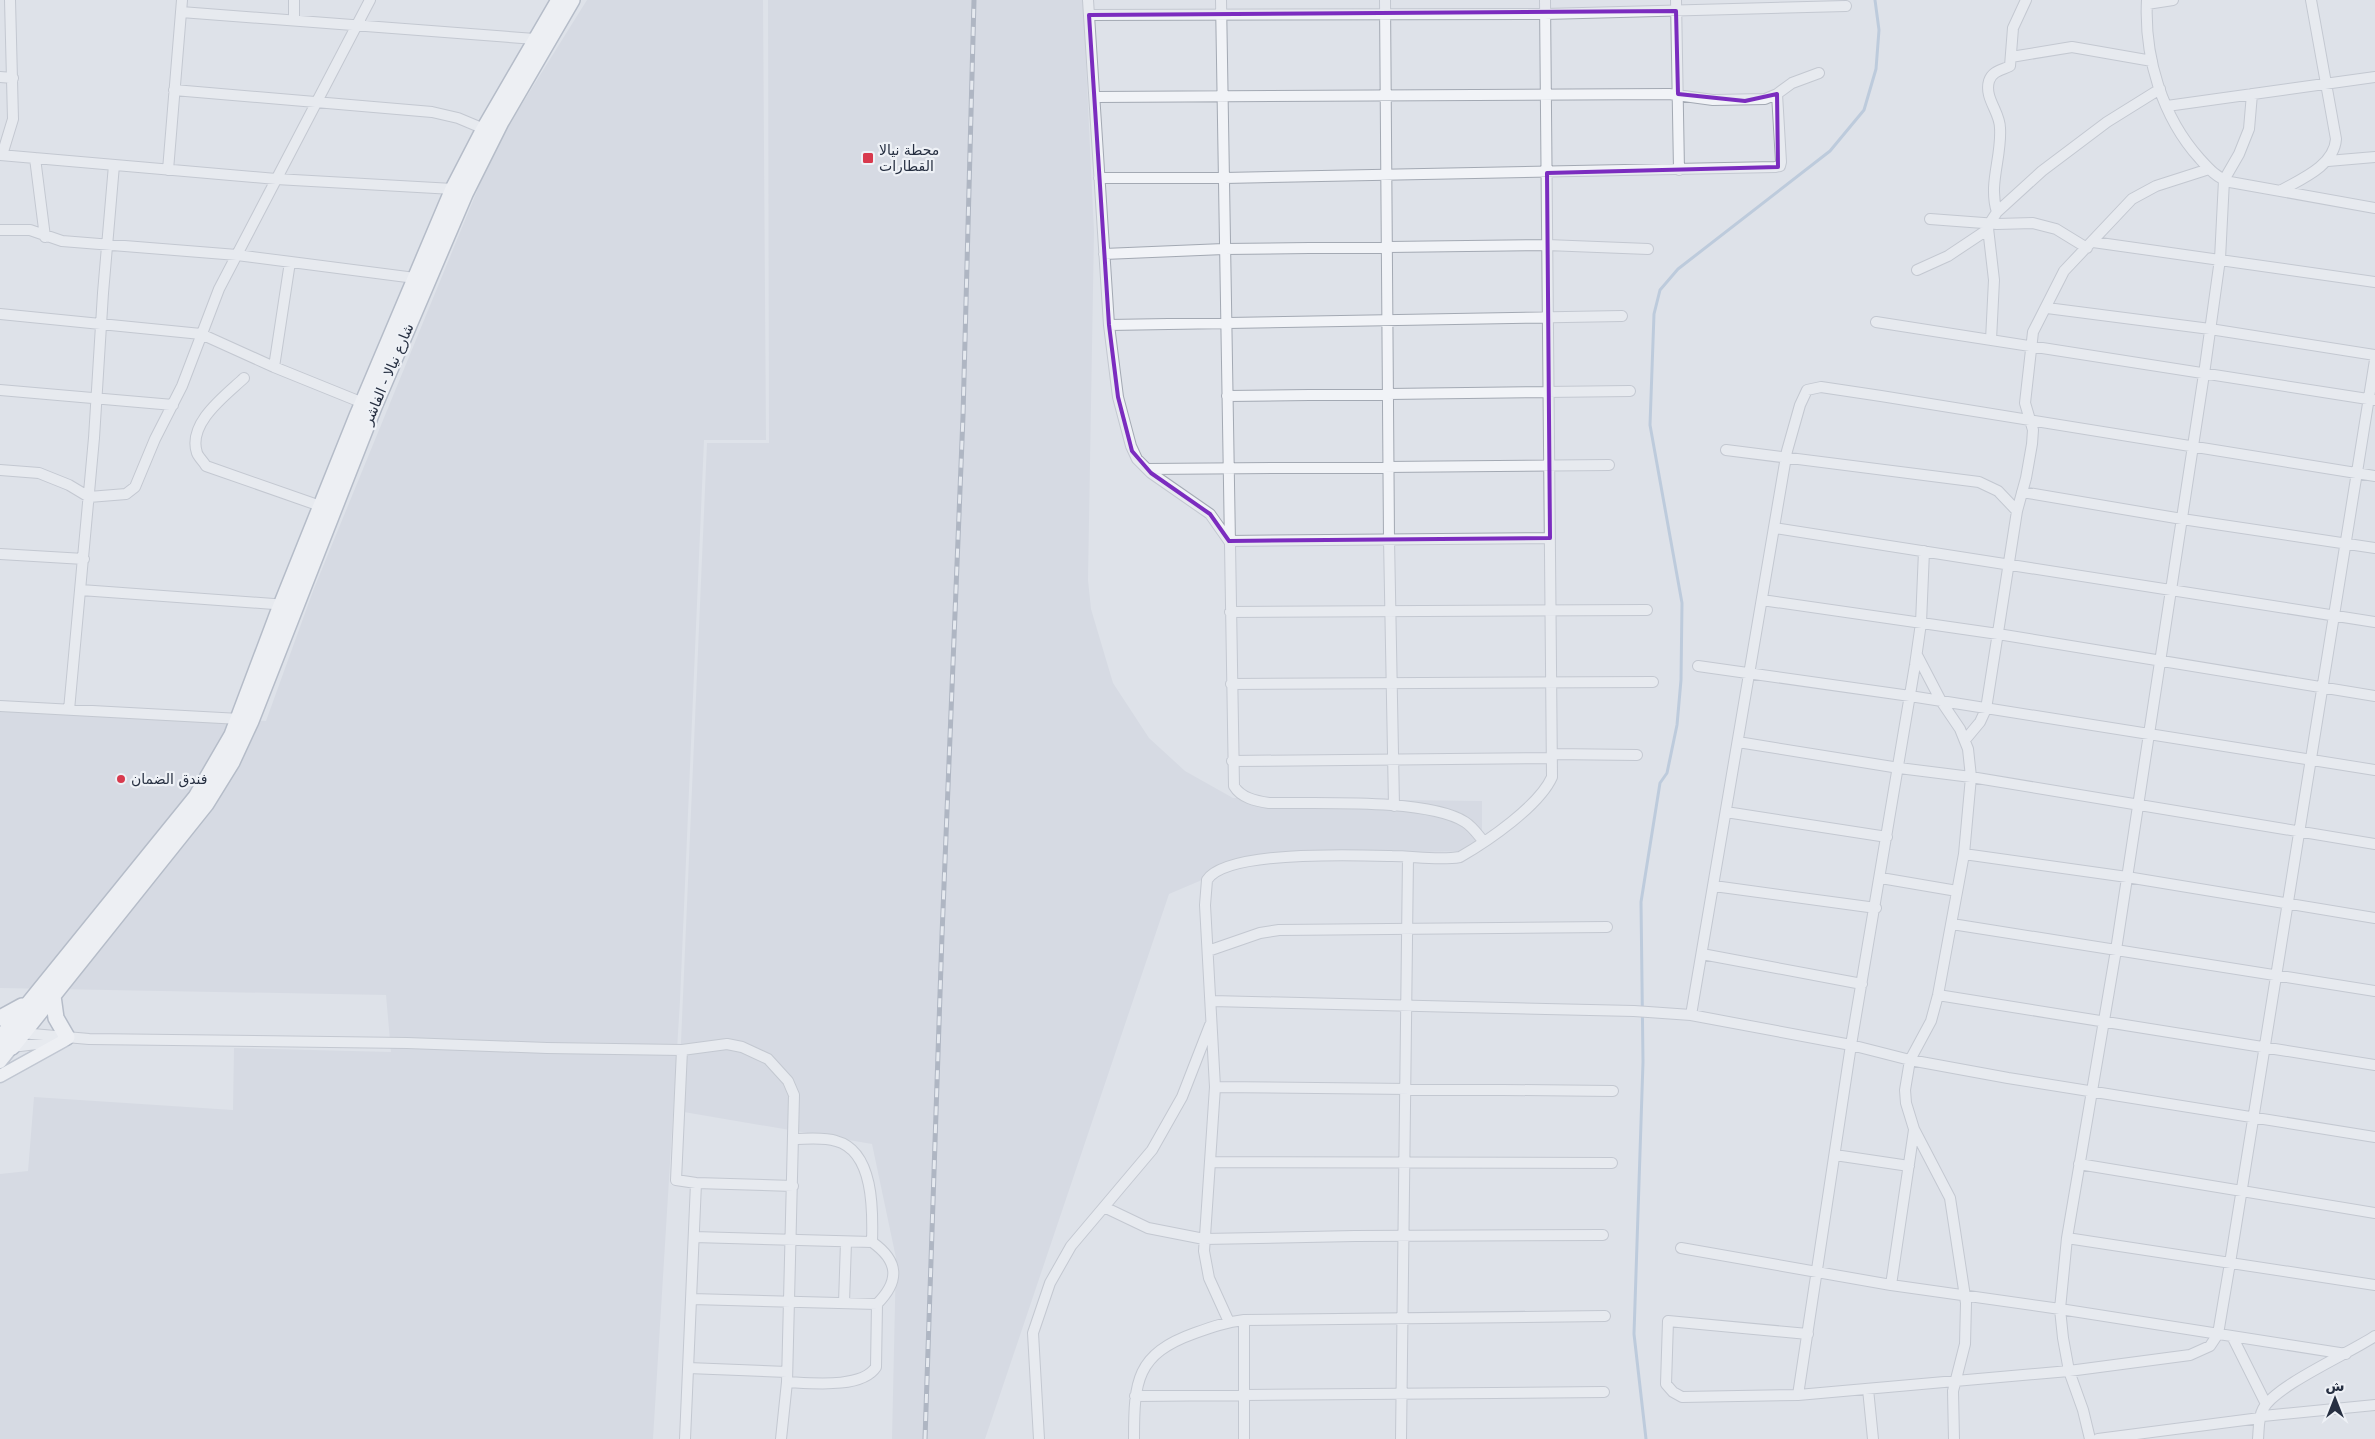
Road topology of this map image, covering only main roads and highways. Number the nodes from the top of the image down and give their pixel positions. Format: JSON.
{"nodes":[{"id":1,"x":559,"y":0,"type":"edge"},
{"id":2,"x":572,"y":0,"type":"edge"},
{"id":3,"x":489,"y":131,"type":"junction"},
{"id":4,"x":369,"y":405,"type":"junction"},
{"id":5,"x":259,"y":685,"type":"junction"},
{"id":6,"x":226,"y":759,"type":"junction"},
{"id":7,"x":95,"y":934,"type":"junction"},
{"id":8,"x":53,"y":996,"type":"junction"},
{"id":9,"x":3,"y":1036,"type":"edge"},
{"id":10,"x":70,"y":1038,"type":"joint"},
{"id":11,"x":0,"y":1062,"type":"edge"},
{"id":12,"x":0,"y":1076,"type":"edge"}],
"edges":[{"from":1,"to":3,"type":"highway","name":"شارع نيالا - الفاشر"},
{"from":2,"to":3,"type":"highway","name":"شارع نيالا - الفاشر"},
{"from":3,"to":4,"type":"highway","name":"شارع نيالا - الفاشر"},
{"from":3,"to":4,"type":"highway","name":"شارع نيالا - الفاشر"},
{"from":4,"to":5,"type":"highway","name":"شارع نيالا - الفاشر"},
{"from":5,"to":6,"type":"highway","name":"شارع نيالا - الفاشر"},
{"from":5,"to":6,"type":"highway","name":"شارع نيالا - الفاشر"},
{"from":6,"to":7,"type":"highway"},
{"from":7,"to":8,"type":"highway"},
{"from":7,"to":9,"type":"highway"},
{"from":8,"to":9,"type":"highway"},
{"from":8,"to":10,"type":"highway"},
{"from":9,"to":11,"type":"main road"},
{"from":10,"to":12,"type":"main road"}]}
